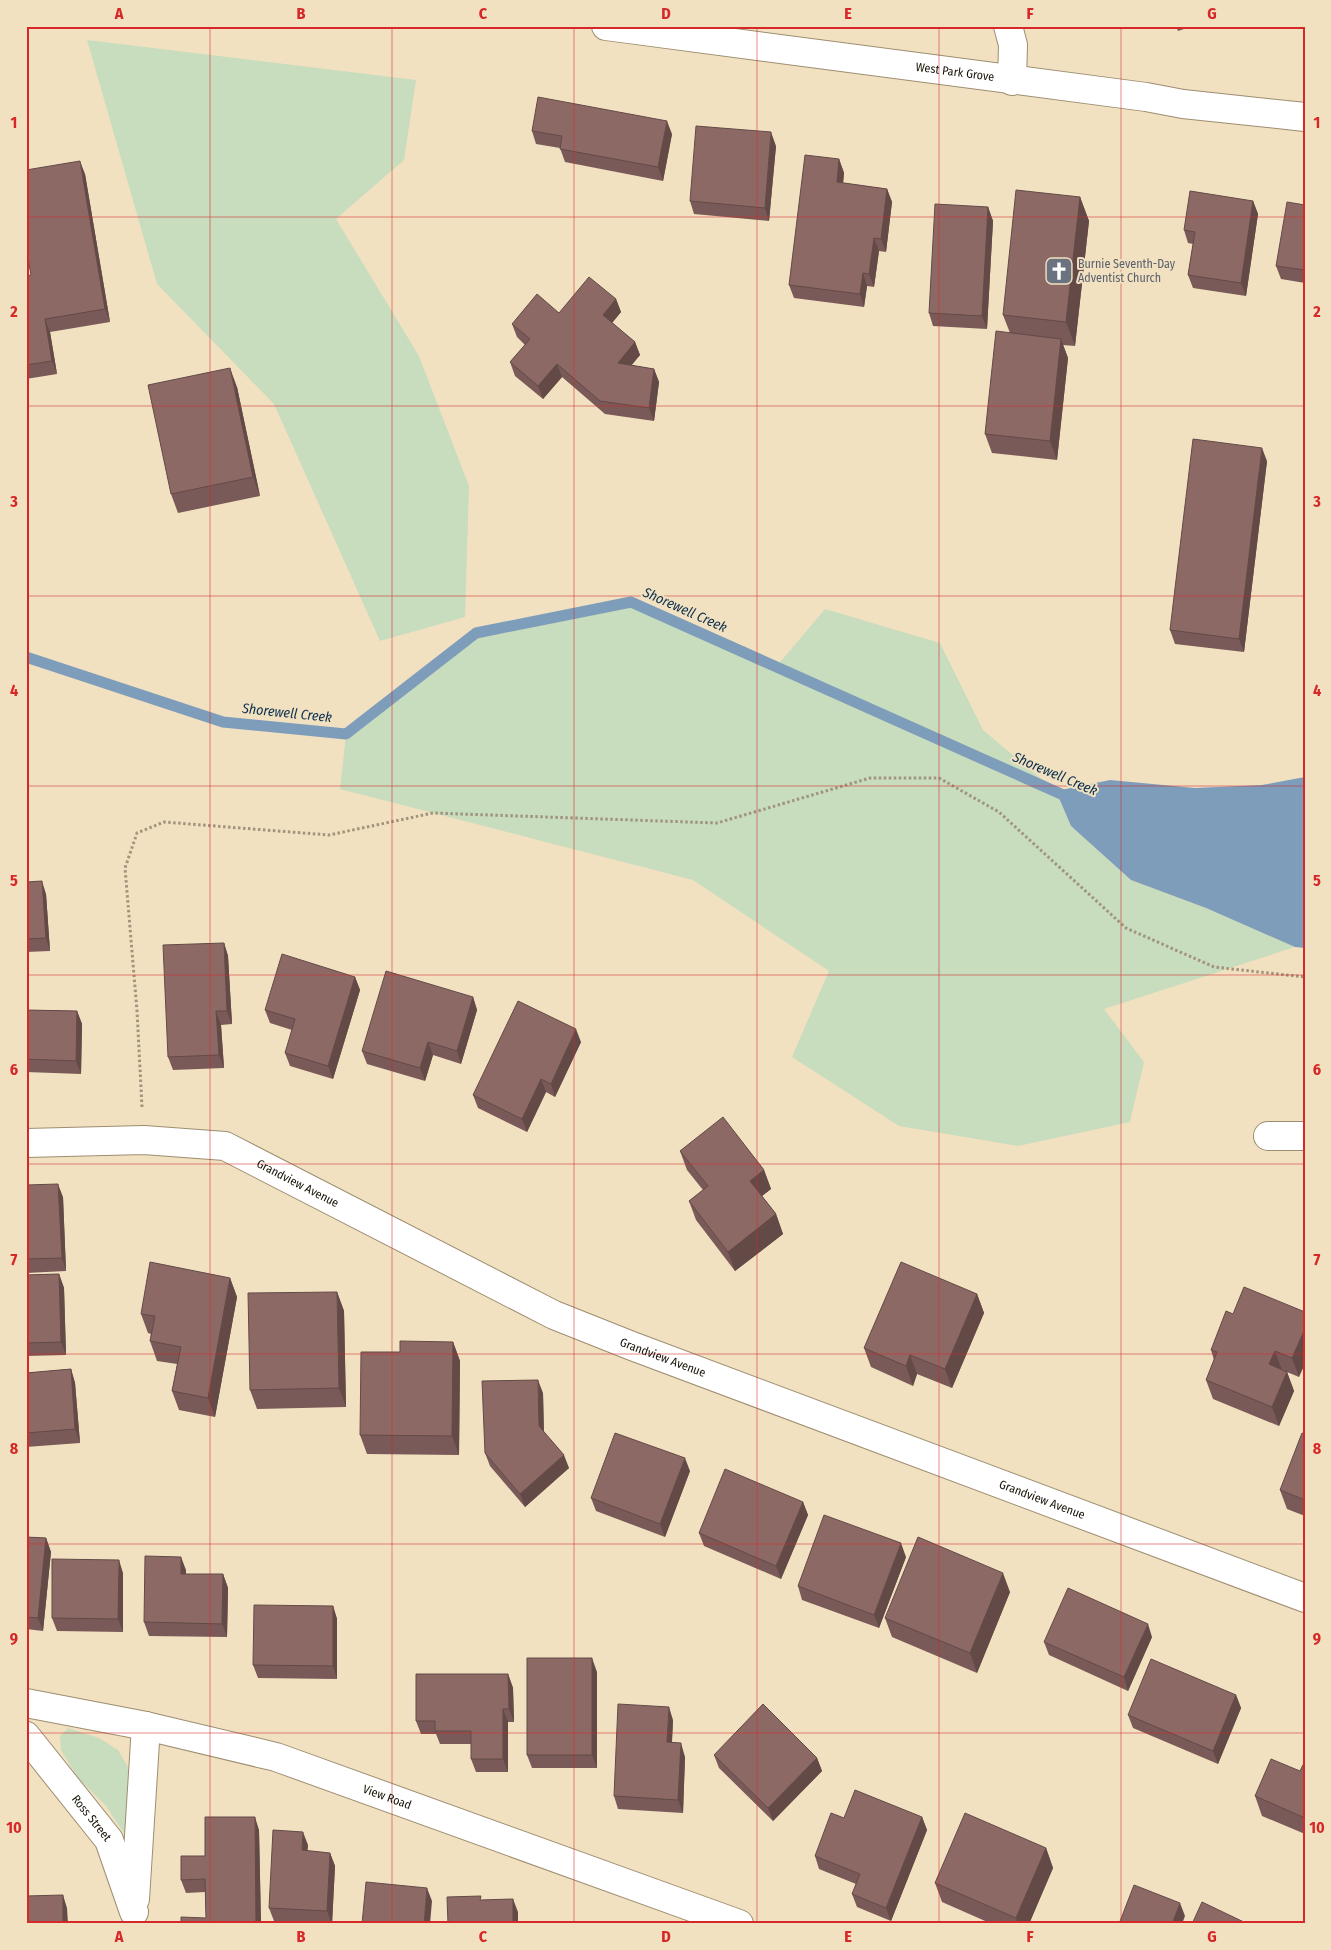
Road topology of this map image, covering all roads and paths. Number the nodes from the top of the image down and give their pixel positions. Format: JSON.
{"nodes":[{"id":1,"x":606,"y":26,"type":"edge"},
{"id":2,"x":1008,"y":26,"type":"edge"},
{"id":3,"x":1012,"y":81,"type":"junction"},
{"id":4,"x":1305,"y":117,"type":"edge"},
{"id":5,"x":1305,"y":977,"type":"edge"},
{"id":6,"x":1268,"y":1136,"type":"dead end"},
{"id":7,"x":1305,"y":1136,"type":"edge"},
{"id":8,"x":144,"y":1140,"type":"junction"},
{"id":9,"x":26,"y":1143,"type":"edge"},
{"id":10,"x":1305,"y":1598,"type":"edge"},
{"id":11,"x":26,"y":1703,"type":"edge"},
{"id":12,"x":146,"y":1726,"type":"junction"},
{"id":13,"x":26,"y":1736,"type":"edge"},
{"id":14,"x":134,"y":1918,"type":"edge"},
{"id":15,"x":739,"y":1924,"type":"edge"}],
"edges":[{"from":1,"to":3,"type":"street","name":"West Park Grove"},
{"from":2,"to":3,"type":"street"},
{"from":3,"to":4,"type":"street","name":"West Park Grove"},
{"from":5,"to":8,"type":"path"},
{"from":6,"to":7,"type":"street"},
{"from":8,"to":9,"type":"street","name":"Grandview Avenue"},
{"from":8,"to":10,"type":"street","name":"Grandview Avenue"},
{"from":11,"to":12,"type":"street","name":"View Road"},
{"from":12,"to":14,"type":"street","name":"Ross Street"},
{"from":12,"to":15,"type":"street","name":"View Road"},
{"from":13,"to":14,"type":"street","name":"Ross Street"}]}
